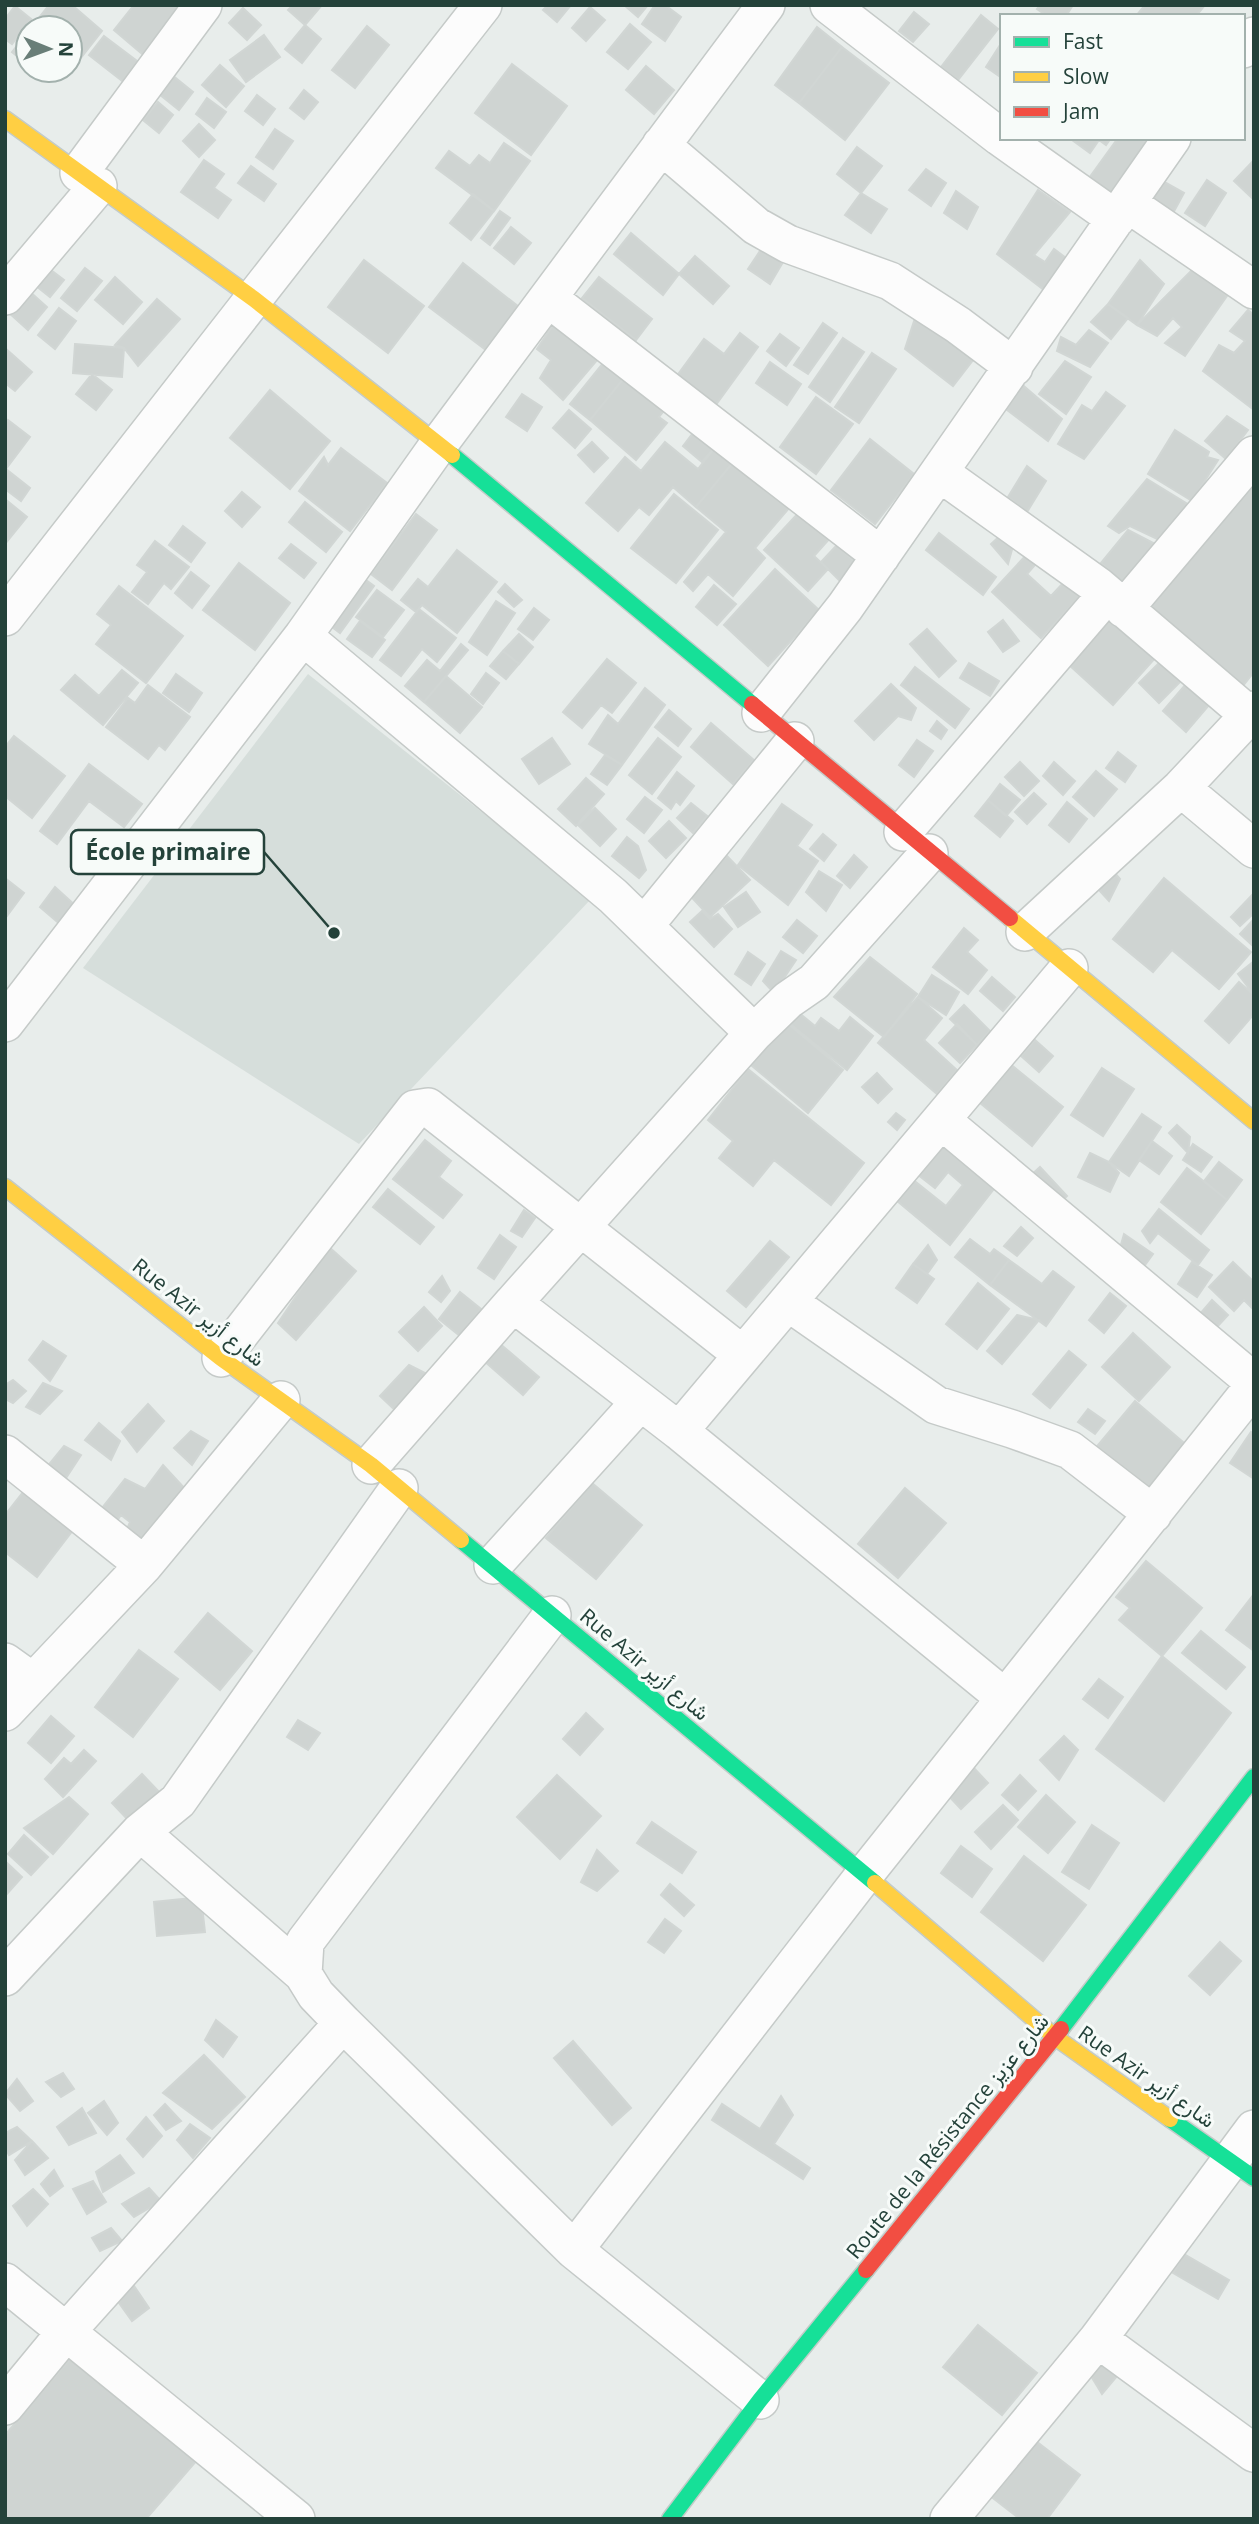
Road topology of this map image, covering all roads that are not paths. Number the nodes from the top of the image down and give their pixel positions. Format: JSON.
{"nodes":[{"id":1,"x":203,"y":5,"type":"edge"},
{"id":2,"x":765,"y":5,"type":"edge"},
{"id":3,"x":830,"y":5,"type":"edge"},
{"id":4,"x":475,"y":8,"type":"edge"},
{"id":5,"x":5,"y":119,"type":"edge"},
{"id":6,"x":1000,"y":137,"type":"edge"},
{"id":7,"x":1005,"y":140,"type":"edge"},
{"id":8,"x":1171,"y":140,"type":"edge"},
{"id":9,"x":661,"y":145,"type":"junction"},
{"id":10,"x":88,"y":179,"type":"junction"},
{"id":11,"x":1121,"y":211,"type":"junction"},
{"id":12,"x":1254,"y":290,"type":"edge"},
{"id":13,"x":5,"y":296,"type":"edge"},
{"id":14,"x":548,"y":298,"type":"junction"},
{"id":15,"x":254,"y":299,"type":"junction"},
{"id":16,"x":1014,"y":367,"type":"junction"},
{"id":17,"x":439,"y":444,"type":"junction"},
{"id":18,"x":1254,"y":455,"type":"edge"},
{"id":19,"x":940,"y":472,"type":"junction"},
{"id":20,"x":881,"y":556,"type":"junction"},
{"id":21,"x":1116,"y":601,"type":"junction"},
{"id":22,"x":5,"y":617,"type":"edge"},
{"id":23,"x":303,"y":636,"type":"junction"},
{"id":24,"x":761,"y":713,"type":"junction"},
{"id":25,"x":1251,"y":713,"type":"edge"},
{"id":26,"x":795,"y":741,"type":"junction"},
{"id":27,"x":1181,"y":788,"type":"junction"},
{"id":28,"x":916,"y":842,"type":"junction"},
{"id":29,"x":1254,"y":849,"type":"edge"},
{"id":30,"x":644,"y":926,"type":"junction"},
{"id":31,"x":1025,"y":932,"type":"junction"},
{"id":32,"x":1069,"y":968,"type":"junction"},
{"id":33,"x":5,"y":1023,"type":"edge"},
{"id":34,"x":754,"y":1033,"type":"junction"},
{"id":35,"x":940,"y":1120,"type":"junction"},
{"id":36,"x":1254,"y":1121,"type":"edge"},
{"id":37,"x":5,"y":1187,"type":"edge"},
{"id":38,"x":581,"y":1228,"type":"junction"},
{"id":39,"x":788,"y":1302,"type":"junction"},
{"id":40,"x":513,"y":1303,"type":"junction"},
{"id":41,"x":743,"y":1355,"type":"junction"},
{"id":42,"x":221,"y":1358,"type":"junction"},
{"id":43,"x":1254,"y":1384,"type":"edge"},
{"id":44,"x":281,"y":1400,"type":"junction"},
{"id":45,"x":640,"y":1402,"type":"junction"},
{"id":46,"x":679,"y":1431,"type":"junction"},
{"id":47,"x":5,"y":1454,"type":"edge"},
{"id":48,"x":371,"y":1465,"type":"junction"},
{"id":49,"x":399,"y":1488,"type":"junction"},
{"id":50,"x":1153,"y":1514,"type":"junction"},
{"id":51,"x":144,"y":1565,"type":"junction"},
{"id":52,"x":493,"y":1565,"type":"junction"},
{"id":53,"x":552,"y":1615,"type":"junction"},
{"id":54,"x":19,"y":1672,"type":"edge"},
{"id":55,"x":1005,"y":1698,"type":"junction"},
{"id":56,"x":5,"y":1712,"type":"edge"},
{"id":57,"x":1254,"y":1777,"type":"edge"},
{"id":58,"x":140,"y":1832,"type":"junction"},
{"id":59,"x":865,"y":1874,"type":"junction"},
{"id":60,"x":303,"y":1975,"type":"junction"},
{"id":61,"x":5,"y":1977,"type":"edge"},
{"id":62,"x":343,"y":2023,"type":"junction"},
{"id":63,"x":1055,"y":2037,"type":"junction"},
{"id":64,"x":1254,"y":2129,"type":"edge"},
{"id":65,"x":1242,"y":2169,"type":"edge"},
{"id":66,"x":574,"y":2250,"type":"junction"},
{"id":67,"x":5,"y":2282,"type":"edge"},
{"id":68,"x":66,"y":2332,"type":"junction"},
{"id":69,"x":1098,"y":2339,"type":"junction"},
{"id":70,"x":760,"y":2400,"type":"junction"},
{"id":71,"x":5,"y":2406,"type":"edge"},
{"id":72,"x":1254,"y":2453,"type":"edge"},
{"id":73,"x":296,"y":2519,"type":"edge"},
{"id":74,"x":670,"y":2519,"type":"edge"},
{"id":75,"x":949,"y":2519,"type":"edge"}],
"edges":[{"from":1,"to":10,"type":"street"},
{"from":2,"to":9,"type":"street"},
{"from":3,"to":6,"type":"street"},
{"from":4,"to":15,"type":"street"},
{"from":5,"to":10,"type":"street"},
{"from":7,"to":11,"type":"street"},
{"from":8,"to":11,"type":"street"},
{"from":9,"to":14,"type":"street"},
{"from":9,"to":16,"type":"street"},
{"from":10,"to":13,"type":"street"},
{"from":10,"to":15,"type":"street"},
{"from":11,"to":12,"type":"street"},
{"from":11,"to":16,"type":"street"},
{"from":14,"to":17,"type":"street"},
{"from":14,"to":20,"type":"street"},
{"from":15,"to":17,"type":"street"},
{"from":15,"to":22,"type":"street"},
{"from":16,"to":19,"type":"street"},
{"from":17,"to":23,"type":"street"},
{"from":17,"to":24,"type":"street"},
{"from":18,"to":21,"type":"street"},
{"from":19,"to":20,"type":"street"},
{"from":19,"to":21,"type":"street"},
{"from":20,"to":24,"type":"street"},
{"from":21,"to":25,"type":"street"},
{"from":21,"to":28,"type":"street"},
{"from":23,"to":30,"type":"street"},
{"from":23,"to":33,"type":"street"},
{"from":24,"to":26,"type":"street"},
{"from":25,"to":27,"type":"street"},
{"from":26,"to":28,"type":"street"},
{"from":26,"to":30,"type":"street"},
{"from":27,"to":29,"type":"street"},
{"from":27,"to":31,"type":"street"},
{"from":28,"to":31,"type":"street"},
{"from":28,"to":34,"type":"street"},
{"from":30,"to":34,"type":"street"},
{"from":31,"to":32,"type":"street"},
{"from":32,"to":35,"type":"street"},
{"from":32,"to":36,"type":"street"},
{"from":34,"to":38,"type":"street"},
{"from":35,"to":39,"type":"street"},
{"from":35,"to":43,"type":"street"},
{"from":37,"to":42,"type":"street","name":"Rue Azir شارع أزير"},
{"from":38,"to":40,"type":"street"},
{"from":38,"to":41,"type":"street"},
{"from":38,"to":42,"type":"street"},
{"from":39,"to":41,"type":"street"},
{"from":39,"to":50,"type":"street"},
{"from":40,"to":45,"type":"street"},
{"from":40,"to":48,"type":"street"},
{"from":41,"to":46,"type":"street"},
{"from":42,"to":44,"type":"street","name":"Rue Azir شارع أزير"},
{"from":43,"to":50,"type":"street"},
{"from":44,"to":48,"type":"street","name":"Rue Azir شارع أزير"},
{"from":44,"to":51,"type":"street"},
{"from":45,"to":46,"type":"street"},
{"from":45,"to":52,"type":"street"},
{"from":46,"to":55,"type":"street"},
{"from":47,"to":51,"type":"street"},
{"from":48,"to":49,"type":"street","name":"Rue Azir شارع أزير"},
{"from":49,"to":52,"type":"street","name":"Rue Azir شارع أزير"},
{"from":49,"to":58,"type":"street"},
{"from":50,"to":55,"type":"street"},
{"from":51,"to":54,"type":"street"},
{"from":52,"to":53,"type":"street","name":"Rue Azir شارع أزير"},
{"from":53,"to":59,"type":"street","name":"Rue Azir شارع أزير"},
{"from":53,"to":60,"type":"street"},
{"from":54,"to":56,"type":"street"},
{"from":55,"to":59,"type":"street"},
{"from":57,"to":63,"type":"street","name":"Route de la Résistance شارع عزيز"},
{"from":58,"to":60,"type":"street"},
{"from":58,"to":61,"type":"street"},
{"from":59,"to":63,"type":"street","name":"Rue Azir شارع أزير"},
{"from":59,"to":66,"type":"street"},
{"from":60,"to":62,"type":"street"},
{"from":62,"to":66,"type":"street"},
{"from":62,"to":68,"type":"street"},
{"from":63,"to":65,"type":"street","name":"Rue Azir شارع أزير"},
{"from":63,"to":70,"type":"street","name":"Route de la Résistance شارع عزيز"},
{"from":64,"to":65,"type":"street"},
{"from":65,"to":69,"type":"street"},
{"from":66,"to":70,"type":"street"},
{"from":67,"to":68,"type":"street"},
{"from":68,"to":71,"type":"street"},
{"from":68,"to":73,"type":"street"},
{"from":69,"to":72,"type":"street"},
{"from":69,"to":75,"type":"street"},
{"from":70,"to":74,"type":"street","name":"Route de la Résistance شارع عزيز"}]}
